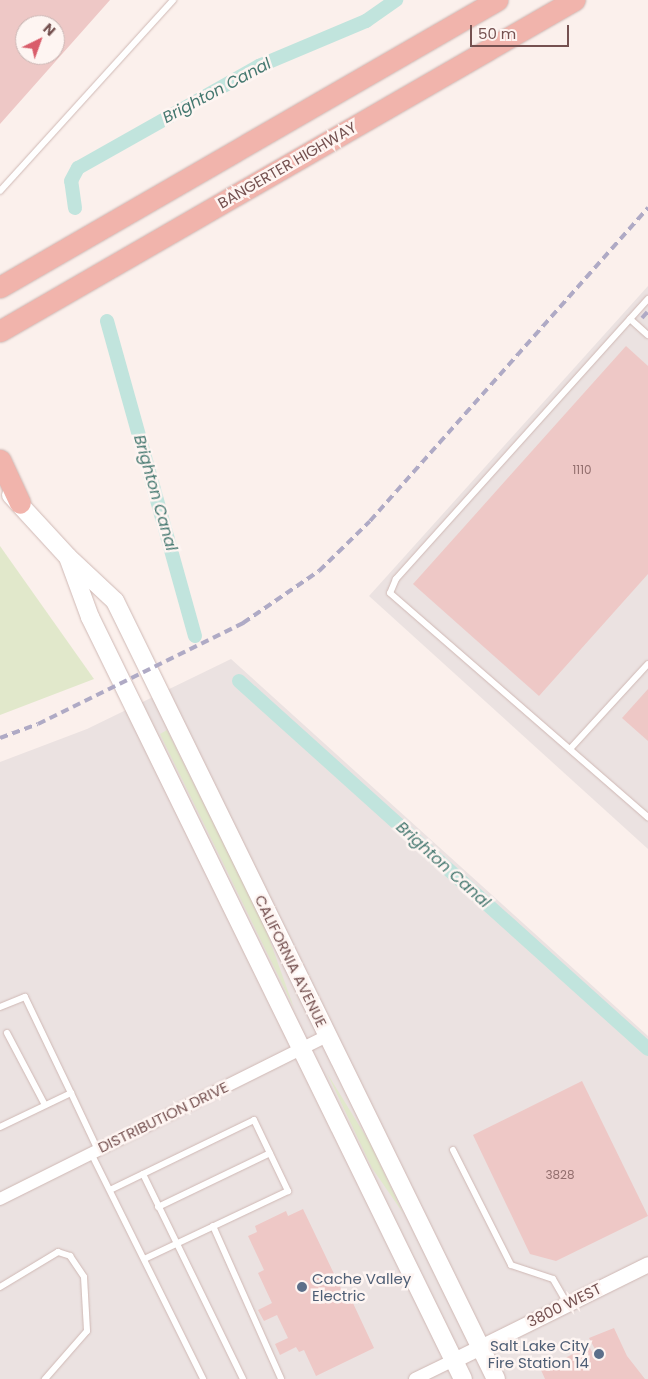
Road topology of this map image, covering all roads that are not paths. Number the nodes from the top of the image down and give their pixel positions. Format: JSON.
{"nodes":[{"id":1,"x":173,"y":0,"type":"edge"},
{"id":2,"x":497,"y":0,"type":"edge"},
{"id":3,"x":574,"y":0,"type":"edge"},
{"id":4,"x":0,"y":191,"type":"edge"},
{"id":5,"x":0,"y":287,"type":"edge"},
{"id":6,"x":648,"y":299,"type":"edge"},
{"id":7,"x":630,"y":319,"type":"junction"},
{"id":8,"x":7,"y":327,"type":"edge"},
{"id":9,"x":648,"y":335,"type":"edge"},
{"id":10,"x":0,"y":339,"type":"edge"},
{"id":11,"x":0,"y":460,"type":"edge"},
{"id":12,"x":0,"y":484,"type":"edge"},
{"id":13,"x":20,"y":503,"type":"junction"},
{"id":14,"x":68,"y":557,"type":"junction"},
{"id":15,"x":648,"y":664,"type":"edge"},
{"id":16,"x":570,"y":749,"type":"junction"},
{"id":17,"x":648,"y":818,"type":"edge"},
{"id":18,"x":0,"y":1007,"type":"edge"},
{"id":19,"x":7,"y":1033,"type":"dead end"},
{"id":20,"x":327,"y":1036,"type":"junction"},
{"id":21,"x":302,"y":1048,"type":"junction"},
{"id":22,"x":71,"y":1093,"type":"junction"},
{"id":23,"x":44,"y":1106,"type":"junction"},
{"id":24,"x":0,"y":1127,"type":"edge"},
{"id":25,"x":453,"y":1150,"type":"dead end"},
{"id":26,"x":95,"y":1151,"type":"junction"},
{"id":27,"x":270,"y":1153,"type":"junction"},
{"id":28,"x":143,"y":1174,"type":"junction"},
{"id":29,"x":110,"y":1190,"type":"junction"},
{"id":30,"x":0,"y":1199,"type":"edge"},
{"id":31,"x":158,"y":1207,"type":"junction"},
{"id":32,"x":213,"y":1226,"type":"junction"},
{"id":33,"x":176,"y":1243,"type":"junction"},
{"id":34,"x":144,"y":1259,"type":"junction"},
{"id":35,"x":648,"y":1264,"type":"edge"},
{"id":36,"x":0,"y":1287,"type":"edge"},
{"id":37,"x":566,"y":1303,"type":"junction"},
{"id":38,"x":480,"y":1347,"type":"junction"},
{"id":39,"x":454,"y":1360,"type":"junction"},
{"id":40,"x":45,"y":1379,"type":"edge"},
{"id":41,"x":203,"y":1379,"type":"edge"},
{"id":42,"x":243,"y":1379,"type":"edge"},
{"id":43,"x":281,"y":1379,"type":"edge"},
{"id":44,"x":415,"y":1379,"type":"edge"},
{"id":45,"x":463,"y":1379,"type":"edge"},
{"id":46,"x":496,"y":1379,"type":"edge"}],
"edges":[{"from":1,"to":4,"type":"lane"},
{"from":2,"to":5,"type":"highway"},
{"from":3,"to":8,"type":"highway","name":"BANGERTER HIGHWAY"},
{"from":6,"to":7,"type":"lane"},
{"from":7,"to":9,"type":"lane"},
{"from":7,"to":16,"type":"lane"},
{"from":8,"to":10,"type":"highway","name":"BANGERTER HIGHWAY"},
{"from":11,"to":13,"type":"highway"},
{"from":12,"to":13,"type":"main road","name":"CALIFORNIA AVENUE"},
{"from":13,"to":14,"type":"main road","name":"CALIFORNIA AVENUE"},
{"from":14,"to":20,"type":"main road","name":"CALIFORNIA AVENUE"},
{"from":14,"to":21,"type":"main road","name":"CALIFORNIA AVENUE"},
{"from":15,"to":16,"type":"lane"},
{"from":16,"to":17,"type":"lane"},
{"from":18,"to":22,"type":"lane"},
{"from":19,"to":23,"type":"lane"},
{"from":20,"to":21,"type":"street","name":"DISTRIBUTION DRIVE"},
{"from":20,"to":38,"type":"main road","name":"CALIFORNIA AVENUE"},
{"from":21,"to":26,"type":"street","name":"DISTRIBUTION DRIVE"},
{"from":21,"to":39,"type":"main road","name":"CALIFORNIA AVENUE"},
{"from":22,"to":23,"type":"lane"},
{"from":22,"to":26,"type":"lane"},
{"from":23,"to":24,"type":"lane"},
{"from":25,"to":37,"type":"lane"},
{"from":26,"to":29,"type":"lane"},
{"from":26,"to":30,"type":"street","name":"DISTRIBUTION DRIVE"},
{"from":27,"to":28,"type":"lane"},
{"from":27,"to":31,"type":"lane"},
{"from":27,"to":32,"type":"lane"},
{"from":28,"to":29,"type":"lane"},
{"from":28,"to":31,"type":"lane"},
{"from":29,"to":34,"type":"lane"},
{"from":31,"to":33,"type":"lane"},
{"from":32,"to":33,"type":"lane"},
{"from":32,"to":43,"type":"lane"},
{"from":33,"to":34,"type":"lane"},
{"from":33,"to":42,"type":"lane"},
{"from":34,"to":41,"type":"lane"},
{"from":35,"to":37,"type":"street","name":"3800 WEST"},
{"from":36,"to":40,"type":"lane"},
{"from":37,"to":38,"type":"street","name":"3800 WEST"},
{"from":38,"to":39,"type":"street","name":"3800 WEST"},
{"from":38,"to":46,"type":"main road","name":"CALIFORNIA AVENUE"},
{"from":39,"to":44,"type":"street"},
{"from":39,"to":45,"type":"main road","name":"CALIFORNIA AVENUE"}]}
